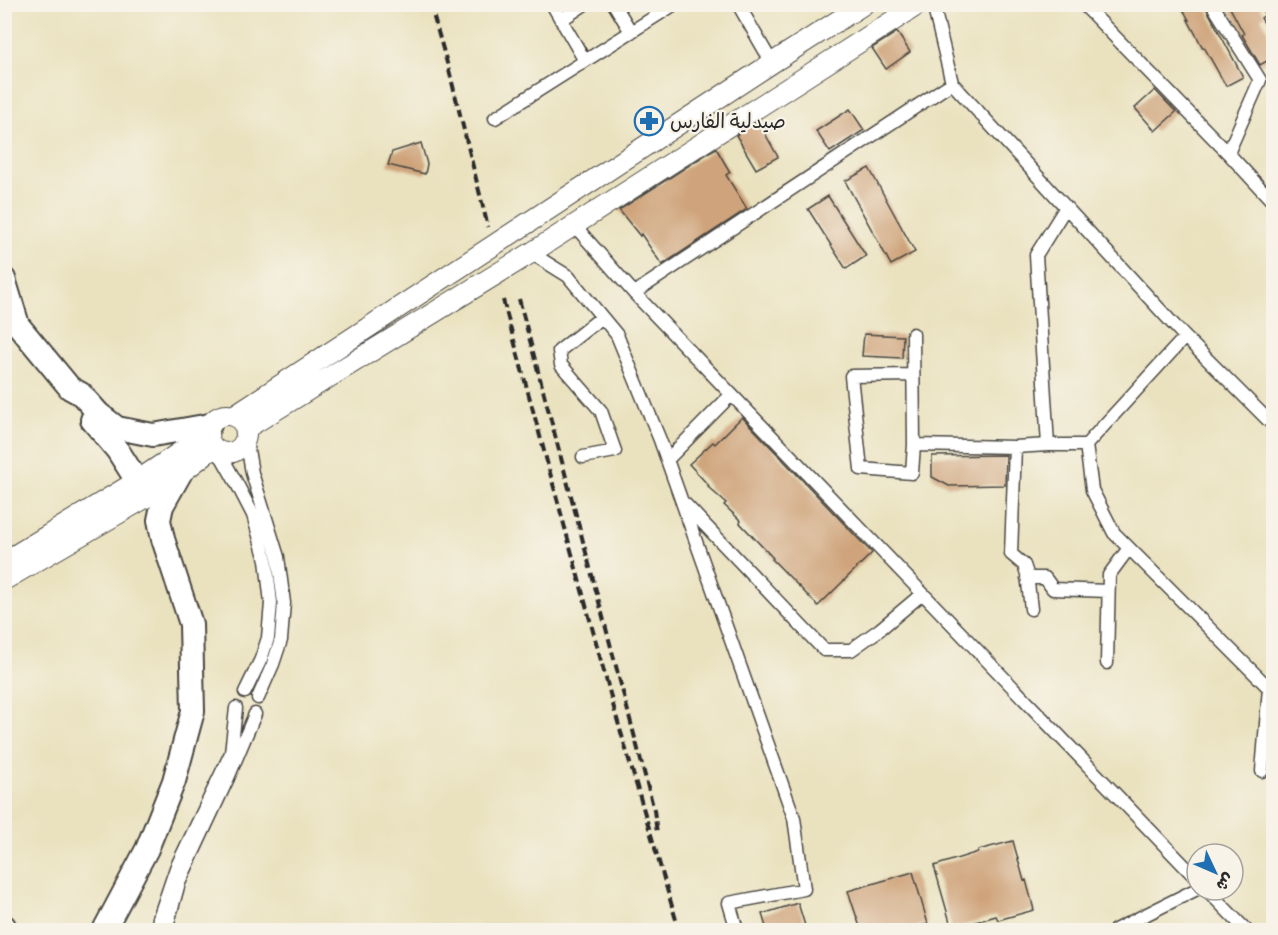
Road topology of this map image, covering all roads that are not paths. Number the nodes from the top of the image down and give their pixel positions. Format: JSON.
{"nodes":[{"id":1,"x":552,"y":4,"type":"edge"},
{"id":2,"x":585,"y":4,"type":"edge"},
{"id":3,"x":614,"y":4,"type":"edge"},
{"id":4,"x":675,"y":4,"type":"edge"},
{"id":5,"x":738,"y":4,"type":"edge"},
{"id":6,"x":920,"y":4,"type":"edge"},
{"id":7,"x":933,"y":4,"type":"edge"},
{"id":8,"x":1083,"y":4,"type":"edge"},
{"id":9,"x":1212,"y":4,"type":"edge"},
{"id":10,"x":853,"y":7,"type":"edge"},
{"id":11,"x":561,"y":20,"type":"junction"},
{"id":12,"x":631,"y":32,"type":"junction"},
{"id":13,"x":585,"y":61,"type":"junction"},
{"id":14,"x":772,"y":63,"type":"junction"},
{"id":15,"x":952,"y":83,"type":"junction"},
{"id":16,"x":495,"y":118,"type":"dead end"},
{"id":17,"x":1228,"y":153,"type":"junction"},
{"id":18,"x":1274,"y":203,"type":"edge"},
{"id":19,"x":1065,"y":207,"type":"junction"},
{"id":20,"x":574,"y":225,"type":"junction"},
{"id":21,"x":531,"y":253,"type":"junction"},
{"id":22,"x":4,"y":279,"type":"edge"},
{"id":23,"x":634,"y":293,"type":"junction"},
{"id":24,"x":602,"y":317,"type":"junction"},
{"id":25,"x":11,"y":324,"type":"edge"},
{"id":26,"x":913,"y":334,"type":"dead end"},
{"id":27,"x":1185,"y":337,"type":"junction"},
{"id":28,"x":913,"y":375,"type":"junction"},
{"id":29,"x":70,"y":388,"type":"junction"},
{"id":30,"x":731,"y":395,"type":"junction"},
{"id":31,"x":1274,"y":426,"type":"edge"},
{"id":32,"x":241,"y":428,"type":"junction"},
{"id":33,"x":212,"y":440,"type":"junction"},
{"id":34,"x":1086,"y":444,"type":"junction"},
{"id":35,"x":914,"y":445,"type":"junction"},
{"id":36,"x":1048,"y":445,"type":"junction"},
{"id":37,"x":1015,"y":447,"type":"junction"},
{"id":38,"x":583,"y":457,"type":"dead end"},
{"id":39,"x":667,"y":460,"type":"junction"},
{"id":40,"x":180,"y":474,"type":"junction"},
{"id":41,"x":137,"y":481,"type":"junction"},
{"id":42,"x":682,"y":501,"type":"junction"},
{"id":43,"x":1129,"y":548,"type":"junction"},
{"id":44,"x":4,"y":562,"type":"edge"},
{"id":45,"x":1028,"y":578,"type":"junction"},
{"id":46,"x":4,"y":580,"type":"edge"},
{"id":47,"x":1108,"y":591,"type":"junction"},
{"id":48,"x":922,"y":594,"type":"junction"},
{"id":49,"x":1031,"y":609,"type":"dead end"},
{"id":50,"x":1107,"y":663,"type":"dead end"},
{"id":51,"x":1271,"y":691,"type":"edge"},
{"id":52,"x":244,"y":692,"type":"junction"},
{"id":53,"x":258,"y":698,"type":"junction"},
{"id":54,"x":236,"y":708,"type":"junction"},
{"id":55,"x":255,"y":714,"type":"junction"},
{"id":56,"x":1262,"y":771,"type":"dead end"},
{"id":57,"x":1185,"y":867,"type":"edge"},
{"id":58,"x":1185,"y":895,"type":"edge"},
{"id":59,"x":1219,"y":902,"type":"edge"},
{"id":60,"x":104,"y":930,"type":"edge"},
{"id":61,"x":157,"y":930,"type":"edge"},
{"id":62,"x":166,"y":930,"type":"edge"},
{"id":63,"x":737,"y":930,"type":"edge"},
{"id":64,"x":1115,"y":930,"type":"edge"},
{"id":65,"x":1246,"y":930,"type":"edge"}],
"edges":[{"from":1,"to":11,"type":"street"},
{"from":2,"to":11,"type":"street"},
{"from":3,"to":12,"type":"street"},
{"from":4,"to":12,"type":"street"},
{"from":5,"to":14,"type":"street"},
{"from":6,"to":20,"type":"main road"},
{"from":7,"to":15,"type":"street"},
{"from":8,"to":17,"type":"street"},
{"from":9,"to":17,"type":"street"},
{"from":10,"to":14,"type":"main road"},
{"from":11,"to":13,"type":"street"},
{"from":12,"to":13,"type":"street"},
{"from":13,"to":16,"type":"street"},
{"from":14,"to":32,"type":"main road"},
{"from":15,"to":19,"type":"street"},
{"from":15,"to":23,"type":"street"},
{"from":17,"to":18,"type":"street"},
{"from":19,"to":27,"type":"street"},
{"from":19,"to":36,"type":"street"},
{"from":20,"to":21,"type":"main road"},
{"from":20,"to":23,"type":"street"},
{"from":21,"to":24,"type":"street"},
{"from":21,"to":32,"type":"main road"},
{"from":22,"to":25,"type":"highway"},
{"from":23,"to":30,"type":"street"},
{"from":24,"to":38,"type":"street"},
{"from":24,"to":39,"type":"street"},
{"from":25,"to":29,"type":"highway"},
{"from":26,"to":28,"type":"street"},
{"from":27,"to":31,"type":"street"},
{"from":27,"to":34,"type":"street"},
{"from":28,"to":35,"type":"street"},
{"from":28,"to":35,"type":"street"},
{"from":29,"to":33,"type":"highway"},
{"from":29,"to":41,"type":"highway"},
{"from":30,"to":39,"type":"street"},
{"from":30,"to":48,"type":"street"},
{"from":32,"to":33,"type":"main road"},
{"from":32,"to":33,"type":"main road"},
{"from":32,"to":53,"type":"street"},
{"from":33,"to":40,"type":"main road"},
{"from":33,"to":41,"type":"main road"},
{"from":33,"to":52,"type":"street"},
{"from":34,"to":36,"type":"street"},
{"from":34,"to":43,"type":"street"},
{"from":35,"to":37,"type":"street"},
{"from":36,"to":37,"type":"street"},
{"from":37,"to":45,"type":"street"},
{"from":39,"to":42,"type":"street"},
{"from":40,"to":46,"type":"main road"},
{"from":40,"to":60,"type":"highway"},
{"from":41,"to":44,"type":"main road"},
{"from":42,"to":48,"type":"street"},
{"from":42,"to":63,"type":"street"},
{"from":43,"to":47,"type":"street"},
{"from":43,"to":51,"type":"street"},
{"from":45,"to":47,"type":"street"},
{"from":45,"to":49,"type":"street"},
{"from":47,"to":50,"type":"street"},
{"from":48,"to":57,"type":"street"},
{"from":51,"to":56,"type":"street"},
{"from":52,"to":53,"type":"street"},
{"from":52,"to":54,"type":"street"},
{"from":53,"to":55,"type":"street"},
{"from":54,"to":55,"type":"street"},
{"from":54,"to":61,"type":"street"},
{"from":55,"to":62,"type":"street"},
{"from":58,"to":64,"type":"street"},
{"from":59,"to":65,"type":"street"}]}
